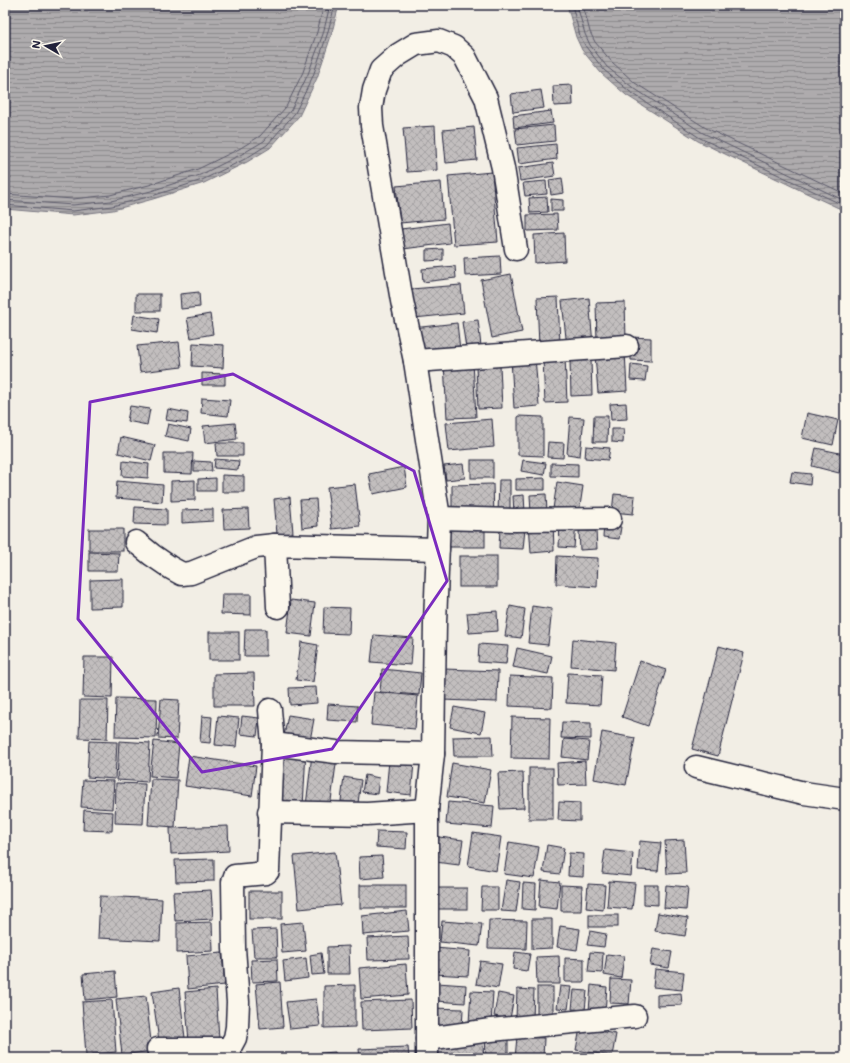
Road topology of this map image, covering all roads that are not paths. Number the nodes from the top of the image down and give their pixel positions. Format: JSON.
{"nodes":[{"id":1,"x":516,"y":249,"type":"dead end"},
{"id":2,"x":627,"y":346,"type":"dead end"},
{"id":3,"x":415,"y":361,"type":"junction"},
{"id":4,"x":439,"y":518,"type":"junction"},
{"id":5,"x":610,"y":519,"type":"dead end"},
{"id":6,"x":136,"y":542,"type":"dead end"},
{"id":7,"x":276,"y":544,"type":"junction"},
{"id":8,"x":438,"y":549,"type":"junction"},
{"id":9,"x":278,"y":607,"type":"dead end"},
{"id":10,"x":270,"y":710,"type":"dead end"},
{"id":11,"x":273,"y":744,"type":"junction"},
{"id":12,"x":433,"y":754,"type":"junction"},
{"id":13,"x":696,"y":767,"type":"dead end"},
{"id":14,"x":845,"y":799,"type":"edge"},
{"id":15,"x":427,"y":810,"type":"junction"},
{"id":16,"x":269,"y":812,"type":"junction"},
{"id":17,"x":635,"y":1016,"type":"dead end"},
{"id":18,"x":427,"y":1048,"type":"edge"},
{"id":19,"x":158,"y":1049,"type":"dead end"},
{"id":20,"x":230,"y":1053,"type":"edge"}],
"edges":[{"from":1,"to":3,"type":"street"},
{"from":2,"to":3,"type":"street"},
{"from":3,"to":4,"type":"street"},
{"from":4,"to":5,"type":"street"},
{"from":4,"to":8,"type":"street"},
{"from":6,"to":7,"type":"street"},
{"from":7,"to":8,"type":"street"},
{"from":7,"to":9,"type":"street"},
{"from":8,"to":12,"type":"street"},
{"from":10,"to":11,"type":"street"},
{"from":11,"to":12,"type":"street"},
{"from":11,"to":16,"type":"street"},
{"from":12,"to":15,"type":"street"},
{"from":13,"to":14,"type":"street"},
{"from":15,"to":16,"type":"street"},
{"from":15,"to":18,"type":"street"},
{"from":16,"to":20,"type":"street"},
{"from":17,"to":18,"type":"street"},
{"from":19,"to":20,"type":"street"}]}
